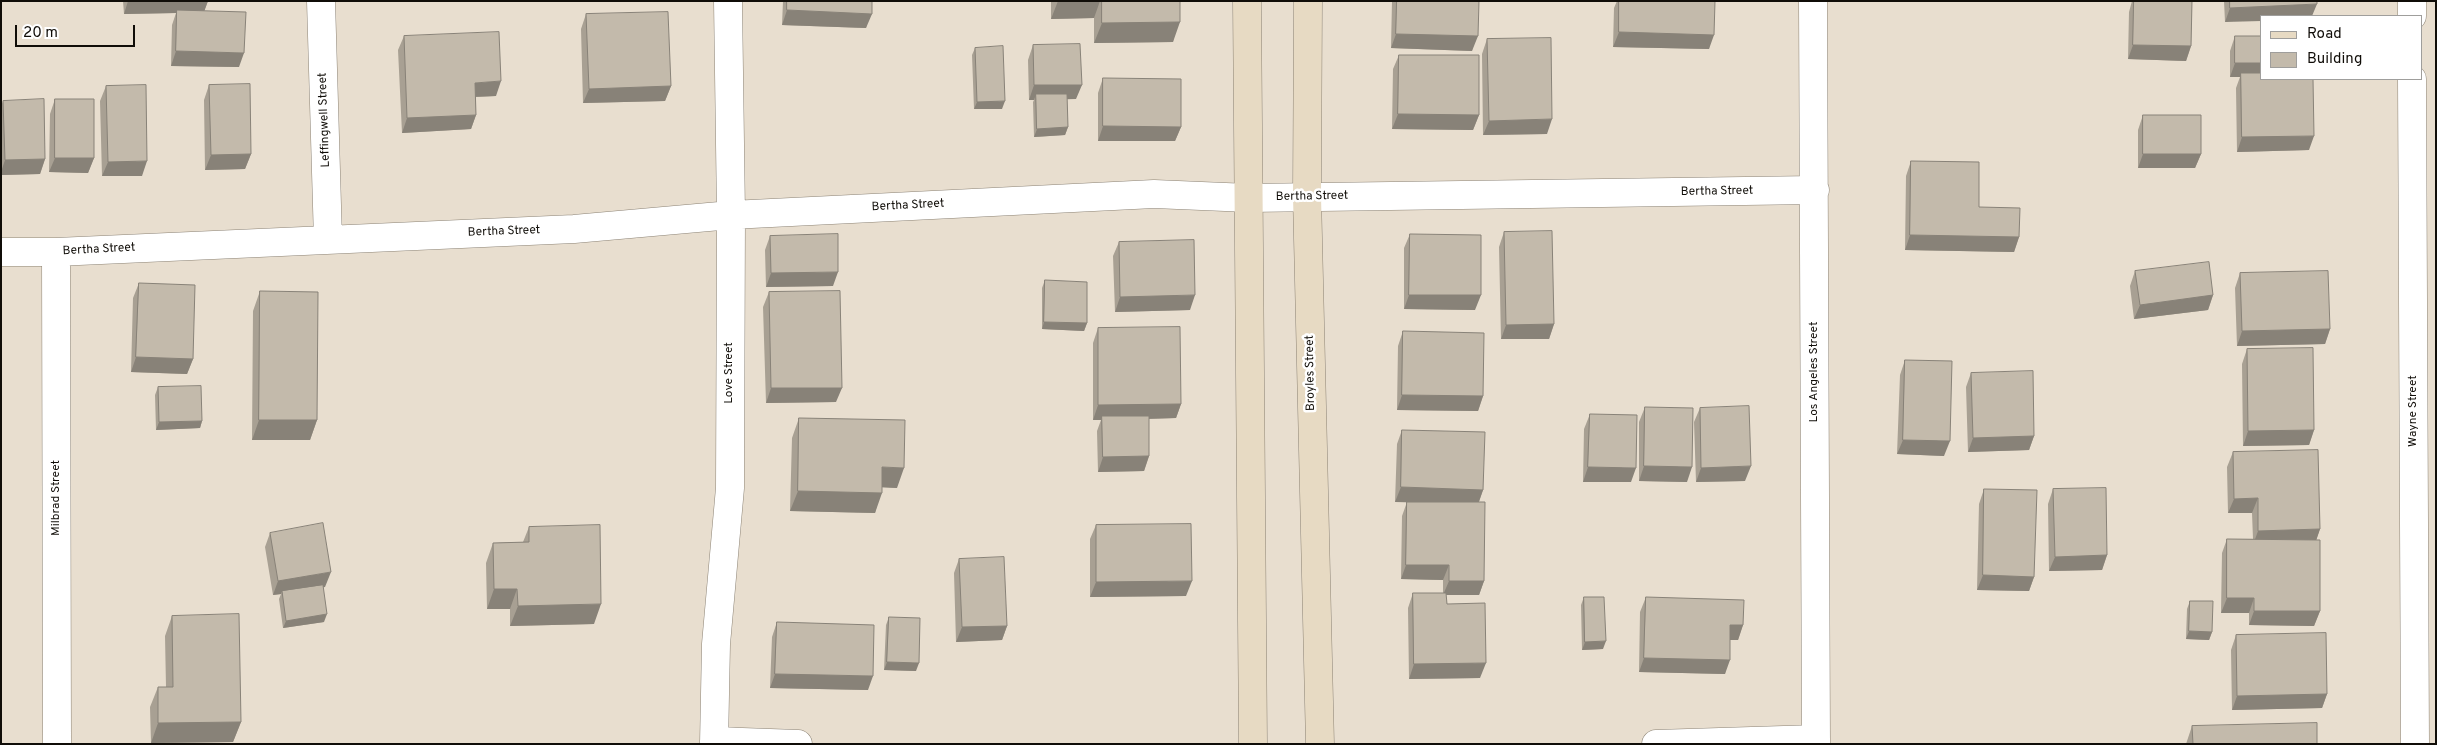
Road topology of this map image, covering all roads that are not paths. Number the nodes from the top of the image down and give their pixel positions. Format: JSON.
{"nodes":[{"id":1,"x":321,"y":1,"type":"edge"},
{"id":2,"x":728,"y":1,"type":"edge"},
{"id":3,"x":1247,"y":1,"type":"edge"},
{"id":4,"x":1308,"y":1,"type":"edge"},
{"id":5,"x":1813,"y":1,"type":"edge"},
{"id":6,"x":2412,"y":1,"type":"edge"},
{"id":7,"x":2412,"y":15,"type":"edge"},
{"id":8,"x":2412,"y":80,"type":"edge"},
{"id":9,"x":1815,"y":190,"type":"junction"},
{"id":10,"x":1307,"y":196,"type":"junction"},
{"id":11,"x":1249,"y":198,"type":"junction"},
{"id":12,"x":731,"y":215,"type":"junction"},
{"id":13,"x":328,"y":240,"type":"junction"},
{"id":14,"x":1,"y":252,"type":"edge"},
{"id":15,"x":56,"y":252,"type":"junction"},
{"id":16,"x":1816,"y":741,"type":"edge"},
{"id":17,"x":714,"y":743,"type":"edge"},
{"id":18,"x":57,"y":744,"type":"edge"},
{"id":19,"x":798,"y":744,"type":"edge"},
{"id":20,"x":1253,"y":744,"type":"edge"},
{"id":21,"x":1320,"y":744,"type":"edge"},
{"id":22,"x":1656,"y":744,"type":"edge"},
{"id":23,"x":2415,"y":744,"type":"edge"}],
"edges":[{"from":1,"to":13,"type":"street","name":"Leffingwell Street"},
{"from":2,"to":12,"type":"street","name":"Love Street"},
{"from":3,"to":11,"type":"main road"},
{"from":4,"to":10,"type":"main road","name":"Broyles Street"},
{"from":5,"to":9,"type":"street","name":"Los Angeles Street"},
{"from":6,"to":7,"type":"street"},
{"from":8,"to":23,"type":"street","name":"Wayne Street"},
{"from":9,"to":10,"type":"street","name":"Bertha Street"},
{"from":9,"to":16,"type":"street","name":"Los Angeles Street"},
{"from":10,"to":11,"type":"street","name":"Bertha Street"},
{"from":10,"to":21,"type":"main road","name":"Broyles Street"},
{"from":11,"to":12,"type":"street","name":"Bertha Street"},
{"from":11,"to":20,"type":"main road"},
{"from":12,"to":13,"type":"street","name":"Bertha Street"},
{"from":12,"to":17,"type":"street","name":"Love Street"},
{"from":13,"to":15,"type":"street","name":"Bertha Street"},
{"from":14,"to":15,"type":"street","name":"Bertha Street"},
{"from":15,"to":18,"type":"street","name":"Milbrad Street"},
{"from":16,"to":22,"type":"street"},
{"from":17,"to":19,"type":"street"}]}
